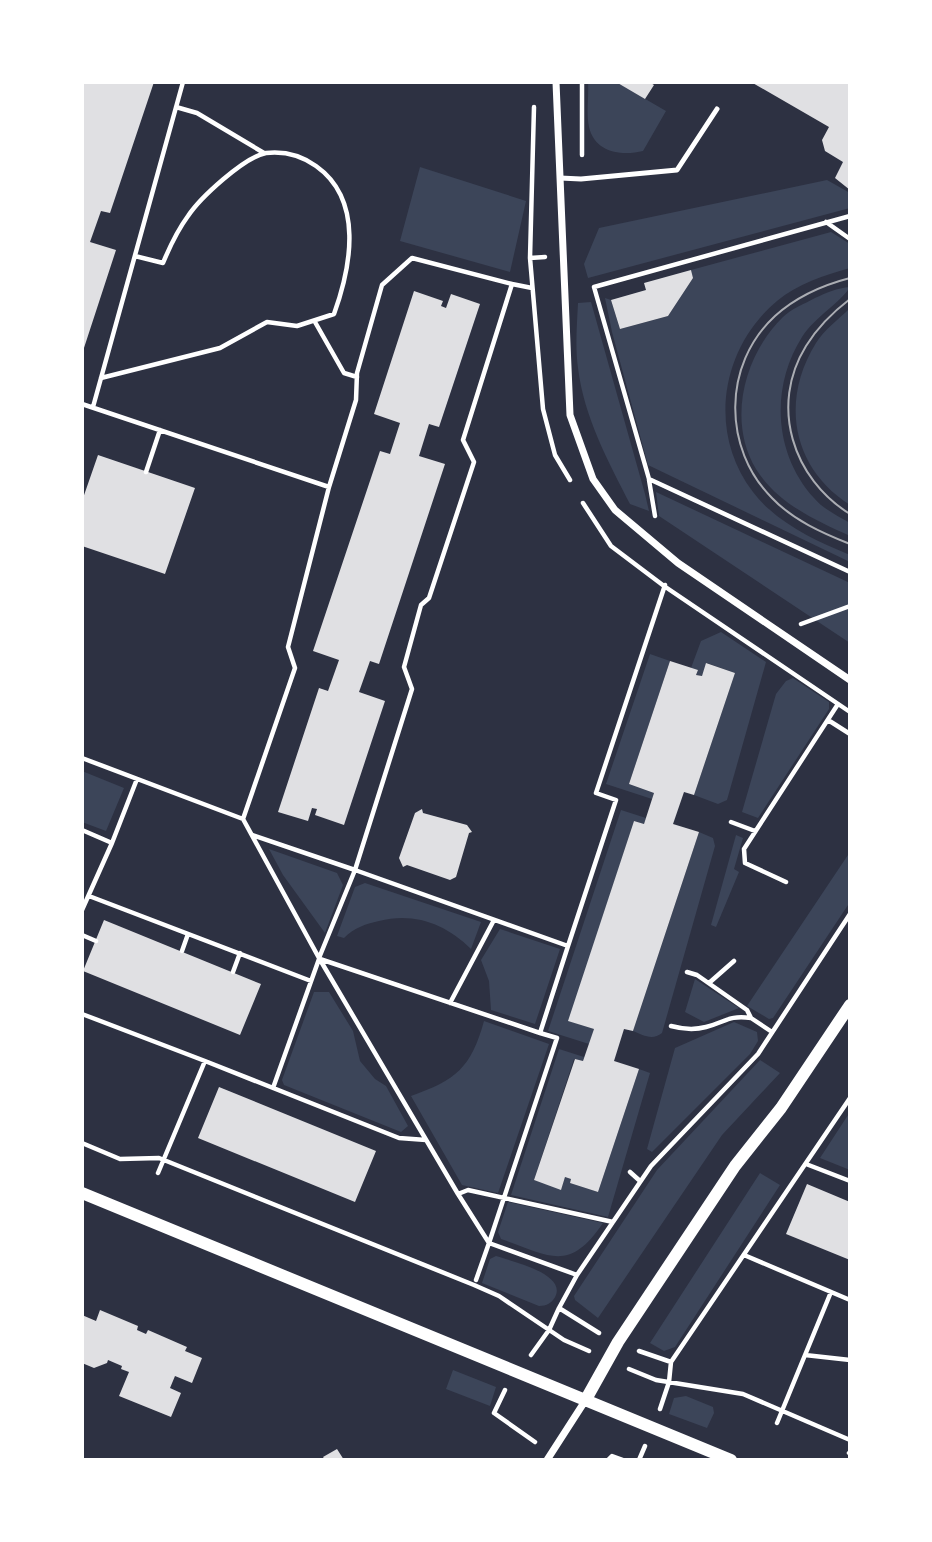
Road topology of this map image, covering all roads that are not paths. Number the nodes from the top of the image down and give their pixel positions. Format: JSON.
{"nodes":[{"id":1,"x":556,"y":82,"type":"edge"},
{"id":2,"x":717,"y":109,"type":"dead end"},
{"id":3,"x":560,"y":178,"type":"junction"},
{"id":4,"x":850,"y":680,"type":"edge"},
{"id":5,"x":850,"y":1005,"type":"edge"},
{"id":6,"x":82,"y":1193,"type":"edge"},
{"id":7,"x":585,"y":1401,"type":"junction"},
{"id":8,"x":547,"y":1460,"type":"edge"},
{"id":9,"x":731,"y":1460,"type":"edge"}],
"edges":[{"from":1,"to":3,"type":"street"},
{"from":2,"to":3,"type":"lane"},
{"from":3,"to":4,"type":"street"},
{"from":5,"to":7,"type":"street"},
{"from":6,"to":7,"type":"street"},
{"from":7,"to":8,"type":"street"},
{"from":7,"to":9,"type":"street"}]}
